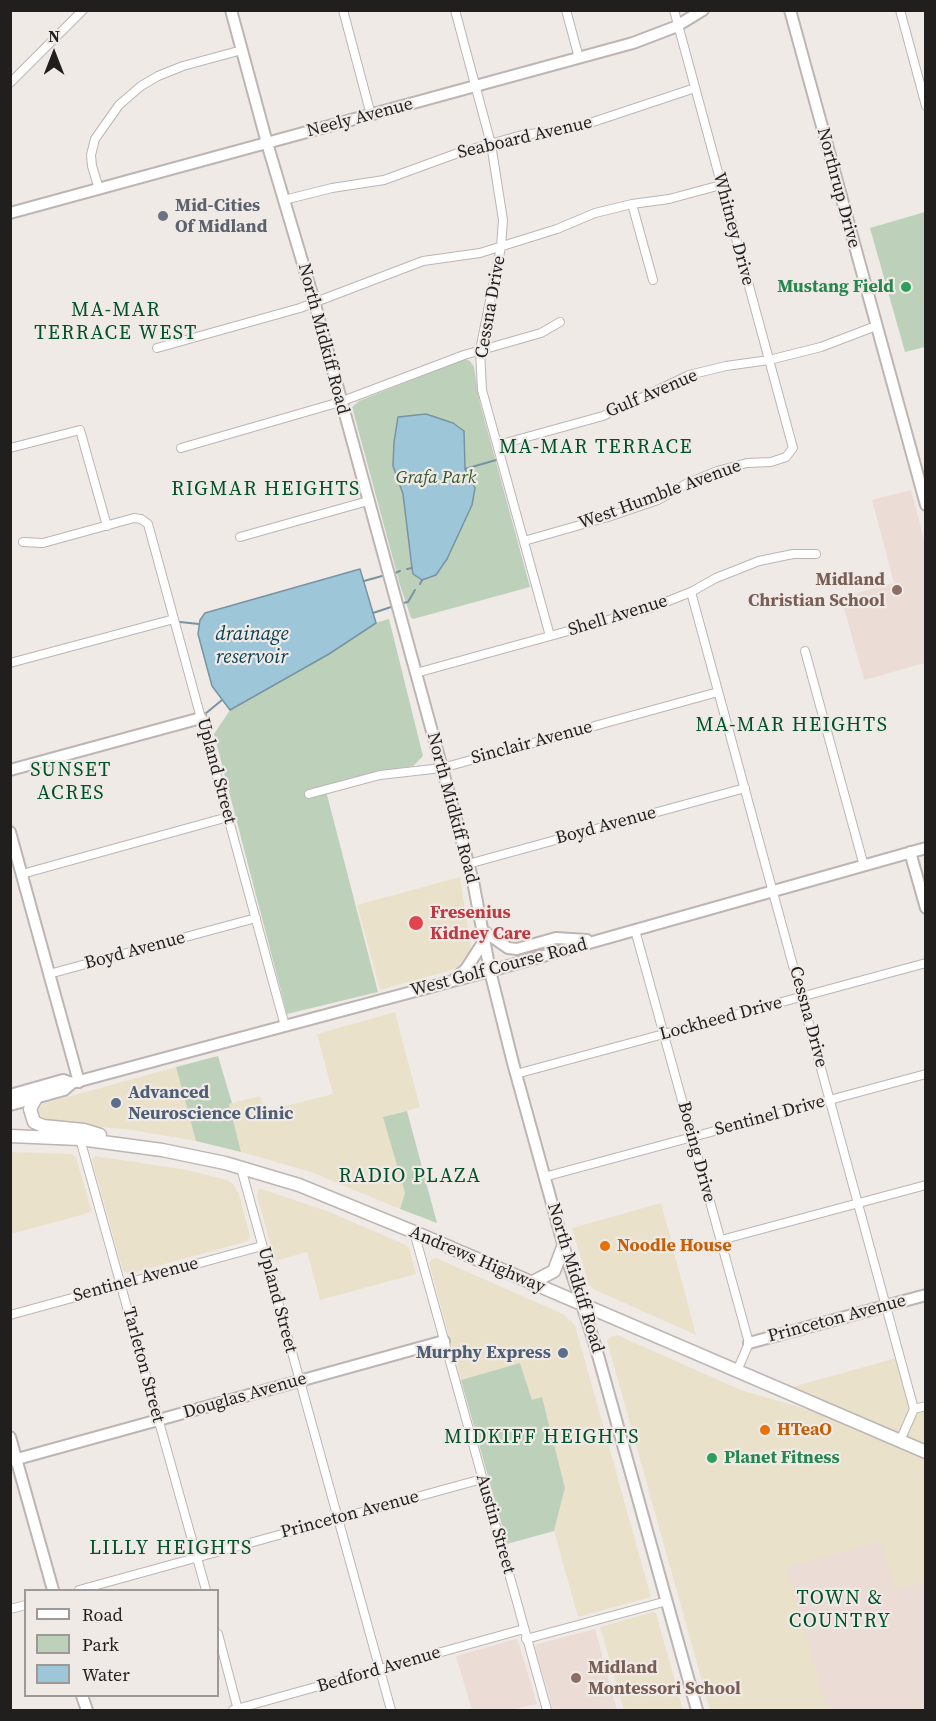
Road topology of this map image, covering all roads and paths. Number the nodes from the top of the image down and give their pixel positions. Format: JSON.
{"nodes":[{"id":1,"x":83,"y":10,"type":"edge"},
{"id":2,"x":231,"y":10,"type":"edge"},
{"id":3,"x":343,"y":10,"type":"edge"},
{"id":4,"x":455,"y":10,"type":"edge"},
{"id":5,"x":566,"y":10,"type":"edge"},
{"id":6,"x":674,"y":10,"type":"edge"},
{"id":7,"x":703,"y":10,"type":"edge"},
{"id":8,"x":790,"y":10,"type":"edge"},
{"id":9,"x":900,"y":10,"type":"edge"},
{"id":10,"x":678,"y":25,"type":"junction"},
{"id":11,"x":242,"y":50,"type":"junction"},
{"id":12,"x":579,"y":58,"type":"junction"},
{"id":13,"x":10,"y":83,"type":"edge"},
{"id":14,"x":476,"y":87,"type":"junction"},
{"id":15,"x":695,"y":88,"type":"junction"},
{"id":16,"x":926,"y":106,"type":"edge"},
{"id":17,"x":371,"y":115,"type":"junction"},
{"id":18,"x":267,"y":143,"type":"junction"},
{"id":19,"x":491,"y":144,"type":"junction"},
{"id":20,"x":721,"y":185,"type":"junction"},
{"id":21,"x":99,"y":189,"type":"junction"},
{"id":22,"x":284,"y":200,"type":"junction"},
{"id":23,"x":632,"y":204,"type":"junction"},
{"id":24,"x":10,"y":213,"type":"edge"},
{"id":25,"x":501,"y":248,"type":"junction"},
{"id":26,"x":653,"y":280,"type":"dead end"},
{"id":27,"x":314,"y":301,"type":"junction"},
{"id":28,"x":560,"y":322,"type":"dead end"},
{"id":29,"x":876,"y":326,"type":"junction"},
{"id":30,"x":157,"y":348,"type":"dead end"},
{"id":31,"x":480,"y":350,"type":"junction"},
{"id":32,"x":769,"y":360,"type":"junction"},
{"id":33,"x":340,"y":402,"type":"junction"},
{"id":34,"x":498,"y":445,"type":"junction"},
{"id":35,"x":10,"y":448,"type":"edge"},
{"id":36,"x":181,"y":448,"type":"dead end"},
{"id":37,"x":792,"y":448,"type":"joint"},
{"id":38,"x":368,"y":501,"type":"junction"},
{"id":39,"x":926,"y":505,"type":"edge"},
{"id":40,"x":107,"y":526,"type":"junction"},
{"id":41,"x":240,"y":537,"type":"dead end"},
{"id":42,"x":524,"y":541,"type":"junction"},
{"id":43,"x":23,"y":542,"type":"dead end"},
{"id":44,"x":816,"y":554,"type":"dead end"},
{"id":45,"x":691,"y":592,"type":"junction"},
{"id":46,"x":174,"y":619,"type":"junction"},
{"id":47,"x":550,"y":636,"type":"junction"},
{"id":48,"x":805,"y":651,"type":"dead end"},
{"id":49,"x":10,"y":663,"type":"edge"},
{"id":50,"x":416,"y":673,"type":"junction"},
{"id":51,"x":718,"y":692,"type":"junction"},
{"id":52,"x":201,"y":717,"type":"junction"},
{"id":53,"x":442,"y":768,"type":"junction"},
{"id":54,"x":10,"y":770,"type":"edge"},
{"id":55,"x":745,"y":788,"type":"junction"},
{"id":56,"x":309,"y":794,"type":"dead end"},
{"id":57,"x":228,"y":817,"type":"junction"},
{"id":58,"x":10,"y":832,"type":"edge"},
{"id":59,"x":926,"y":848,"type":"edge"},
{"id":60,"x":910,"y":852,"type":"junction"},
{"id":61,"x":468,"y":864,"type":"junction"},
{"id":62,"x":864,"y":866,"type":"junction"},
{"id":63,"x":22,"y":874,"type":"junction"},
{"id":64,"x":773,"y":891,"type":"junction"},
{"id":65,"x":926,"y":908,"type":"edge"},
{"id":66,"x":256,"y":918,"type":"junction"},
{"id":67,"x":636,"y":930,"type":"junction"},
{"id":68,"x":483,"y":936,"type":"junction"},
{"id":69,"x":596,"y":941,"type":"junction"},
{"id":70,"x":926,"y":963,"type":"edge"},
{"id":71,"x":490,"y":971,"type":"junction"},
{"id":72,"x":49,"y":974,"type":"junction"},
{"id":73,"x":452,"y":981,"type":"junction"},
{"id":74,"x":802,"y":997,"type":"junction"},
{"id":75,"x":285,"y":1026,"type":"junction"},
{"id":76,"x":664,"y":1034,"type":"junction"},
{"id":77,"x":516,"y":1074,"type":"junction"},
{"id":78,"x":926,"y":1074,"type":"edge"},
{"id":79,"x":75,"y":1083,"type":"junction"},
{"id":80,"x":10,"y":1095,"type":"edge"},
{"id":81,"x":36,"y":1098,"type":"junction"},
{"id":82,"x":830,"y":1100,"type":"junction"},
{"id":83,"x":10,"y":1105,"type":"edge"},
{"id":84,"x":10,"y":1136,"type":"edge"},
{"id":85,"x":692,"y":1137,"type":"junction"},
{"id":86,"x":80,"y":1138,"type":"junction"},
{"id":87,"x":124,"y":1144,"type":"junction"},
{"id":88,"x":241,"y":1168,"type":"junction"},
{"id":89,"x":544,"y":1177,"type":"junction"},
{"id":90,"x":926,"y":1185,"type":"edge"},
{"id":91,"x":858,"y":1203,"type":"junction"},
{"id":92,"x":414,"y":1232,"type":"junction"},
{"id":93,"x":720,"y":1240,"type":"junction"},
{"id":94,"x":262,"y":1246,"type":"junction"},
{"id":95,"x":563,"y":1247,"type":"junction"},
{"id":96,"x":531,"y":1283,"type":"junction"},
{"id":97,"x":121,"y":1285,"type":"junction"},
{"id":98,"x":926,"y":1295,"type":"edge"},
{"id":99,"x":583,"y":1305,"type":"junction"},
{"id":100,"x":886,"y":1306,"type":"junction"},
{"id":101,"x":10,"y":1315,"type":"edge"},
{"id":102,"x":444,"y":1341,"type":"junction"},
{"id":103,"x":749,"y":1343,"type":"junction"},
{"id":104,"x":737,"y":1371,"type":"junction"},
{"id":105,"x":299,"y":1381,"type":"junction"},
{"id":106,"x":926,"y":1406,"type":"edge"},
{"id":107,"x":914,"y":1409,"type":"junction"},
{"id":108,"x":158,"y":1420,"type":"junction"},
{"id":109,"x":10,"y":1437,"type":"edge"},
{"id":110,"x":900,"y":1441,"type":"junction"},
{"id":111,"x":926,"y":1452,"type":"edge"},
{"id":112,"x":14,"y":1460,"type":"edge"},
{"id":113,"x":482,"y":1479,"type":"junction"},
{"id":114,"x":338,"y":1518,"type":"junction"},
{"id":115,"x":197,"y":1558,"type":"junction"},
{"id":116,"x":53,"y":1589,"type":"edge"},
{"id":117,"x":83,"y":1589,"type":"edge"},
{"id":118,"x":206,"y":1589,"type":"edge"},
{"id":119,"x":667,"y":1601,"type":"junction"},
{"id":120,"x":524,"y":1629,"type":"junction"},
{"id":121,"x":219,"y":1638,"type":"edge"},
{"id":122,"x":526,"y":1639,"type":"junction"},
{"id":123,"x":380,"y":1670,"type":"junction"},
{"id":124,"x":237,"y":1710,"type":"edge"},
{"id":125,"x":391,"y":1710,"type":"edge"},
{"id":126,"x":547,"y":1710,"type":"edge"},
{"id":127,"x":697,"y":1710,"type":"edge"}],
"edges":[{"from":1,"to":13,"type":"street"},
{"from":2,"to":11,"type":"main road","name":"North Midkiff Road"},
{"from":3,"to":17,"type":"street"},
{"from":4,"to":14,"type":"street","name":"Cessna Drive"},
{"from":5,"to":12,"type":"street"},
{"from":6,"to":10,"type":"street","name":"Whitney Drive"},
{"from":7,"to":10,"type":"main road","name":"Neely Avenue"},
{"from":8,"to":29,"type":"main road","name":"Northrup Drive"},
{"from":9,"to":16,"type":"street"},
{"from":10,"to":12,"type":"main road","name":"Neely Avenue"},
{"from":10,"to":15,"type":"street","name":"Whitney Drive"},
{"from":11,"to":18,"type":"main road","name":"North Midkiff Road"},
{"from":11,"to":21,"type":"street"},
{"from":12,"to":14,"type":"main road","name":"Neely Avenue"},
{"from":14,"to":17,"type":"main road","name":"Neely Avenue"},
{"from":14,"to":19,"type":"street","name":"Cessna Drive"},
{"from":15,"to":19,"type":"street","name":"Seaboard Avenue"},
{"from":15,"to":20,"type":"street","name":"Whitney Drive"},
{"from":17,"to":18,"type":"main road","name":"Neely Avenue"},
{"from":18,"to":21,"type":"main road","name":"Neely Avenue"},
{"from":18,"to":22,"type":"main road","name":"North Midkiff Road"},
{"from":19,"to":22,"type":"street","name":"Seaboard Avenue"},
{"from":19,"to":25,"type":"street","name":"Cessna Drive"},
{"from":20,"to":23,"type":"street"},
{"from":20,"to":32,"type":"street","name":"Whitney Drive"},
{"from":21,"to":24,"type":"main road","name":"Neely Avenue"},
{"from":22,"to":27,"type":"main road","name":"North Midkiff Road"},
{"from":23,"to":25,"type":"street"},
{"from":23,"to":26,"type":"street"},
{"from":25,"to":27,"type":"street"},
{"from":25,"to":31,"type":"street","name":"Cessna Drive"},
{"from":27,"to":30,"type":"street"},
{"from":27,"to":33,"type":"main road","name":"North Midkiff Road"},
{"from":28,"to":31,"type":"street"},
{"from":29,"to":32,"type":"street","name":"Gulf Avenue"},
{"from":29,"to":39,"type":"main road","name":"Northrup Drive"},
{"from":31,"to":33,"type":"street"},
{"from":31,"to":34,"type":"street","name":"Cessna Drive"},
{"from":32,"to":34,"type":"street","name":"Gulf Avenue"},
{"from":32,"to":37,"type":"street","name":"Whitney Drive"},
{"from":33,"to":36,"type":"street"},
{"from":33,"to":38,"type":"main road","name":"North Midkiff Road"},
{"from":34,"to":42,"type":"street","name":"Cessna Drive"},
{"from":35,"to":40,"type":"street"},
{"from":37,"to":42,"type":"street","name":"West Humble Avenue"},
{"from":38,"to":41,"type":"street"},
{"from":38,"to":50,"type":"main road","name":"North Midkiff Road"},
{"from":40,"to":43,"type":"street"},
{"from":40,"to":46,"type":"street","name":"Upland Street"},
{"from":42,"to":47,"type":"street","name":"Cessna Drive"},
{"from":44,"to":45,"type":"street","name":"Shell Avenue"},
{"from":45,"to":47,"type":"street","name":"Shell Avenue"},
{"from":45,"to":51,"type":"street","name":"Cessna Drive"},
{"from":46,"to":49,"type":"street"},
{"from":46,"to":52,"type":"street","name":"Upland Street"},
{"from":47,"to":50,"type":"street","name":"Shell Avenue"},
{"from":48,"to":62,"type":"street"},
{"from":50,"to":53,"type":"main road","name":"North Midkiff Road"},
{"from":51,"to":53,"type":"street","name":"Sinclair Avenue"},
{"from":51,"to":55,"type":"street","name":"Cessna Drive"},
{"from":52,"to":54,"type":"main road"},
{"from":52,"to":57,"type":"street","name":"Upland Street"},
{"from":53,"to":56,"type":"street","name":"Sinclair Avenue"},
{"from":53,"to":61,"type":"main road","name":"North Midkiff Road"},
{"from":55,"to":61,"type":"street","name":"Boyd Avenue"},
{"from":55,"to":64,"type":"street","name":"Cessna Drive"},
{"from":57,"to":63,"type":"street"},
{"from":57,"to":66,"type":"street","name":"Upland Street"},
{"from":58,"to":63,"type":"main road"},
{"from":59,"to":60,"type":"main road","name":"West Golf Course Road"},
{"from":60,"to":62,"type":"main road","name":"West Golf Course Road"},
{"from":60,"to":65,"type":"main road"},
{"from":61,"to":68,"type":"main road","name":"North Midkiff Road"},
{"from":62,"to":64,"type":"main road","name":"West Golf Course Road"},
{"from":63,"to":72,"type":"main road"},
{"from":64,"to":67,"type":"main road","name":"West Golf Course Road"},
{"from":64,"to":74,"type":"street","name":"Cessna Drive"},
{"from":66,"to":72,"type":"street","name":"Boyd Avenue"},
{"from":66,"to":75,"type":"street","name":"Upland Street"},
{"from":67,"to":69,"type":"main road","name":"West Golf Course Road"},
{"from":67,"to":76,"type":"street","name":"Boeing Drive"},
{"from":68,"to":69,"type":"main road"},
{"from":68,"to":71,"type":"main road","name":"North Midkiff Road"},
{"from":68,"to":73,"type":"main road"},
{"from":69,"to":71,"type":"main road","name":"West Golf Course Road"},
{"from":70,"to":74,"type":"street","name":"Lockheed Drive"},
{"from":71,"to":73,"type":"main road","name":"West Golf Course Road"},
{"from":71,"to":77,"type":"main road","name":"North Midkiff Road"},
{"from":72,"to":79,"type":"main road"},
{"from":73,"to":75,"type":"main road","name":"West Golf Course Road"},
{"from":74,"to":76,"type":"street","name":"Lockheed Drive"},
{"from":74,"to":82,"type":"street","name":"Cessna Drive"},
{"from":75,"to":79,"type":"main road","name":"West Golf Course Road"},
{"from":76,"to":77,"type":"street","name":"Lockheed Drive"},
{"from":76,"to":85,"type":"street","name":"Boeing Drive"},
{"from":77,"to":89,"type":"main road","name":"North Midkiff Road"},
{"from":78,"to":82,"type":"street","name":"Sentinel Drive"},
{"from":79,"to":80,"type":"main road","name":"West Golf Course Road"},
{"from":79,"to":81,"type":"main road","name":"West Golf Course Road"},
{"from":81,"to":83,"type":"main road","name":"West Golf Course Road"},
{"from":81,"to":87,"type":"main road"},
{"from":82,"to":85,"type":"street","name":"Sentinel Drive"},
{"from":82,"to":91,"type":"street","name":"Cessna Drive"},
{"from":84,"to":86,"type":"main road","name":"Andrews Highway"},
{"from":85,"to":89,"type":"street","name":"Sentinel Drive"},
{"from":85,"to":93,"type":"street","name":"Boeing Drive"},
{"from":86,"to":87,"type":"main road","name":"Andrews Highway"},
{"from":86,"to":97,"type":"street","name":"Tarleton Street"},
{"from":87,"to":88,"type":"main road","name":"Andrews Highway"},
{"from":88,"to":92,"type":"main road","name":"Andrews Highway"},
{"from":88,"to":94,"type":"street","name":"Upland Street"},
{"from":89,"to":95,"type":"main road","name":"North Midkiff Road"},
{"from":90,"to":91,"type":"street"},
{"from":91,"to":93,"type":"street"},
{"from":91,"to":100,"type":"street","name":"Cessna Drive"},
{"from":92,"to":96,"type":"main road","name":"Andrews Highway"},
{"from":92,"to":102,"type":"street","name":"Austin Street"},
{"from":93,"to":103,"type":"street","name":"Boeing Drive"},
{"from":94,"to":97,"type":"street","name":"Sentinel Avenue"},
{"from":94,"to":105,"type":"street","name":"Upland Street"},
{"from":95,"to":96,"type":"main road"},
{"from":95,"to":99,"type":"main road","name":"North Midkiff Road"},
{"from":96,"to":99,"type":"main road","name":"Andrews Highway"},
{"from":97,"to":101,"type":"street","name":"Sentinel Avenue"},
{"from":97,"to":108,"type":"street","name":"Tarleton Street"},
{"from":98,"to":100,"type":"main road","name":"Princeton Avenue"},
{"from":99,"to":104,"type":"main road","name":"Andrews Highway"},
{"from":99,"to":119,"type":"main road","name":"North Midkiff Road"},
{"from":100,"to":103,"type":"main road","name":"Princeton Avenue"},
{"from":100,"to":107,"type":"street","name":"Cessna Drive"},
{"from":102,"to":105,"type":"main road","name":"Douglas Avenue"},
{"from":102,"to":113,"type":"street","name":"Austin Street"},
{"from":103,"to":104,"type":"street"},
{"from":104,"to":110,"type":"main road","name":"Andrews Highway"},
{"from":105,"to":108,"type":"main road","name":"Douglas Avenue"},
{"from":105,"to":114,"type":"street","name":"Upland Street"},
{"from":106,"to":107,"type":"street"},
{"from":107,"to":110,"type":"street"},
{"from":108,"to":112,"type":"main road","name":"Douglas Avenue"},
{"from":108,"to":115,"type":"street","name":"Tarleton Street"},
{"from":109,"to":112,"type":"main road"},
{"from":110,"to":111,"type":"main road","name":"Andrews Highway"},
{"from":112,"to":116,"type":"main road"},
{"from":113,"to":114,"type":"street","name":"Princeton Avenue"},
{"from":113,"to":120,"type":"street","name":"Austin Street"},
{"from":114,"to":115,"type":"street","name":"Princeton Avenue"},
{"from":114,"to":123,"type":"street","name":"Upland Street"},
{"from":115,"to":117,"type":"street","name":"Princeton Avenue"},
{"from":115,"to":118,"type":"street","name":"Tarleton Street"},
{"from":119,"to":122,"type":"street"},
{"from":119,"to":127,"type":"main road","name":"North Midkiff Road"},
{"from":120,"to":122,"type":"street","name":"Austin Street"},
{"from":120,"to":123,"type":"street","name":"Bedford Avenue"},
{"from":121,"to":124,"type":"street"},
{"from":122,"to":126,"type":"street","name":"Austin Street"},
{"from":123,"to":124,"type":"street","name":"Bedford Avenue"},
{"from":123,"to":125,"type":"street","name":"Upland Street"}]}
